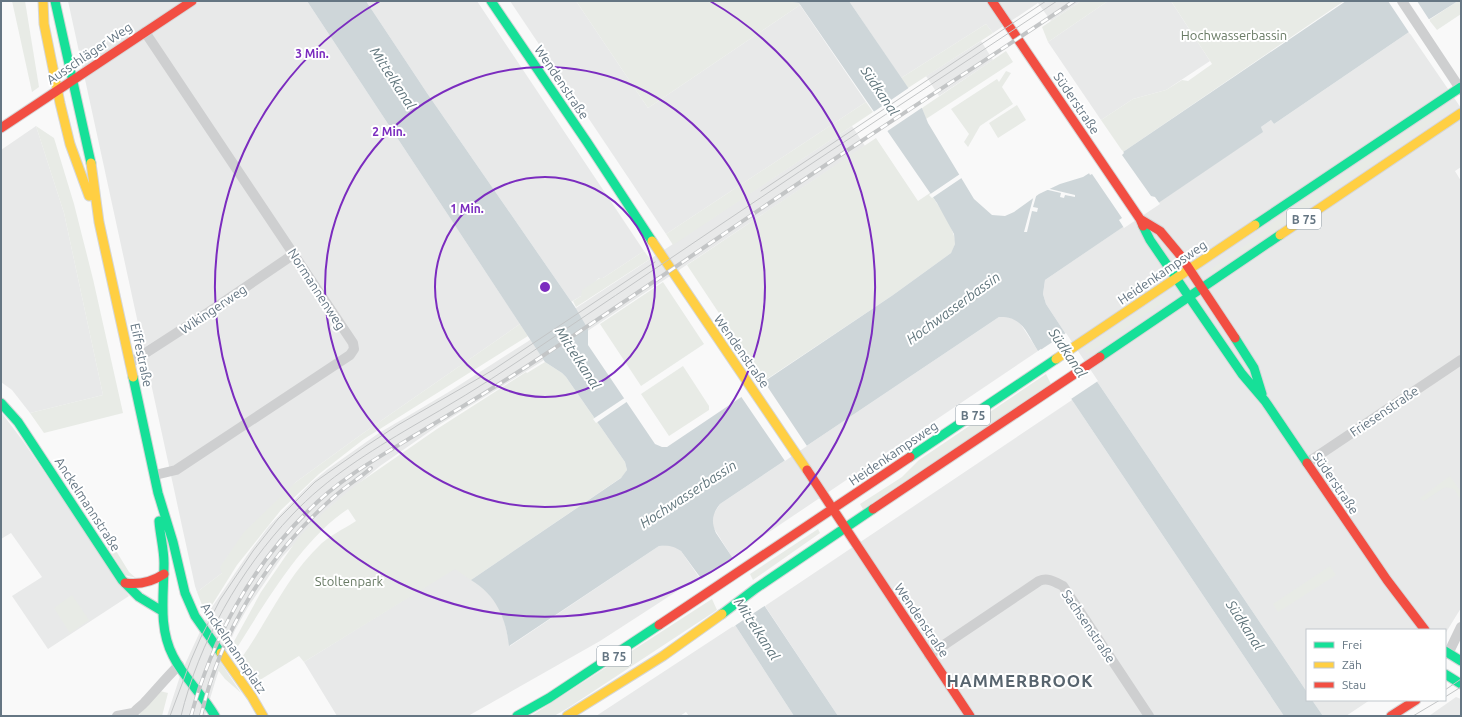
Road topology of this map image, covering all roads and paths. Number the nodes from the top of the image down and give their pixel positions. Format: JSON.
{"nodes":[{"id":1,"x":43,"y":1,"type":"edge"},
{"id":2,"x":56,"y":1,"type":"edge"},
{"id":3,"x":192,"y":1,"type":"edge"},
{"id":4,"x":491,"y":1,"type":"edge"},
{"id":5,"x":992,"y":1,"type":"edge"},
{"id":6,"x":1402,"y":1,"type":"edge"},
{"id":7,"x":145,"y":32,"type":"junction"},
{"id":8,"x":74,"y":79,"type":"junction"},
{"id":9,"x":1461,"y":88,"type":"edge"},
{"id":10,"x":57,"y":90,"type":"junction"},
{"id":11,"x":1461,"y":113,"type":"edge"},
{"id":12,"x":1,"y":128,"type":"edge"},
{"id":13,"x":1140,"y":219,"type":"junction"},
{"id":14,"x":99,"y":222,"type":"junction"},
{"id":15,"x":294,"y":254,"type":"junction"},
{"id":16,"x":1189,"y":270,"type":"junction"},
{"id":17,"x":1176,"y":278,"type":"junction"},
{"id":18,"x":1202,"y":288,"type":"junction"},
{"id":19,"x":1189,"y":297,"type":"junction"},
{"id":20,"x":1461,"y":360,"type":"edge"},
{"id":21,"x":130,"y":363,"type":"junction"},
{"id":22,"x":1265,"y":401,"type":"junction"},
{"id":23,"x":1,"y":403,"type":"edge"},
{"id":24,"x":1307,"y":463,"type":"junction"},
{"id":25,"x":155,"y":475,"type":"junction"},
{"id":26,"x":158,"y":493,"type":"junction"},
{"id":27,"x":833,"y":509,"type":"junction"},
{"id":28,"x":845,"y":528,"type":"junction"},
{"id":29,"x":164,"y":574,"type":"junction"},
{"id":30,"x":1386,"y":580,"type":"junction"},
{"id":31,"x":125,"y":583,"type":"junction"},
{"id":32,"x":185,"y":594,"type":"joint"},
{"id":33,"x":162,"y":611,"type":"junction"},
{"id":34,"x":1461,"y":627,"type":"edge"},
{"id":35,"x":1412,"y":629,"type":"edge"},
{"id":36,"x":1424,"y":629,"type":"edge"},
{"id":37,"x":930,"y":655,"type":"junction"},
{"id":38,"x":1446,"y":655,"type":"edge"},
{"id":39,"x":1461,"y":661,"type":"edge"},
{"id":40,"x":179,"y":665,"type":"junction"},
{"id":41,"x":1446,"y":675,"type":"edge"},
{"id":42,"x":1461,"y":684,"type":"edge"},
{"id":43,"x":1414,"y":701,"type":"edge"},
{"id":44,"x":133,"y":714,"type":"edge"},
{"id":45,"x":117,"y":716,"type":"edge"},
{"id":46,"x":215,"y":716,"type":"edge"},
{"id":47,"x":263,"y":716,"type":"edge"},
{"id":48,"x":517,"y":716,"type":"edge"},
{"id":49,"x":567,"y":716,"type":"edge"},
{"id":50,"x":970,"y":716,"type":"edge"},
{"id":51,"x":1150,"y":716,"type":"edge"},
{"id":52,"x":1391,"y":716,"type":"edge"}],
"edges":[{"from":1,"to":10,"type":"main road","name":"Eiffestraße"},
{"from":2,"to":8,"type":"main road","name":"Eiffestraße"},
{"from":3,"to":7,"type":"main road","name":"Ausschläger Weg"},
{"from":4,"to":27,"type":"main road","name":"Wendenstraße"},
{"from":5,"to":13,"type":"main road","name":"Süderstraße"},
{"from":6,"to":9,"type":"street"},
{"from":7,"to":8,"type":"main road","name":"Ausschläger Weg"},
{"from":7,"to":15,"type":"street","name":"Normannenweg"},
{"from":8,"to":10,"type":"main road","name":"Ausschläger Weg"},
{"from":8,"to":14,"type":"main road","name":"Eiffestraße"},
{"from":9,"to":16,"type":"main road","name":"Heidenkampsweg","number":"B 75"},
{"from":10,"to":12,"type":"main road","name":"Ausschläger Weg"},
{"from":10,"to":14,"type":"main road","name":"Eiffestraße"},
{"from":11,"to":18,"type":"main road","number":"B 75"},
{"from":13,"to":16,"type":"main road","name":"Süderstraße"},
{"from":13,"to":17,"type":"main road","name":"Süderstraße"},
{"from":14,"to":21,"type":"main road","name":"Eiffestraße"},
{"from":15,"to":21,"type":"street","name":"Wikingerweg"},
{"from":15,"to":25,"type":"street","name":"Normannenweg"},
{"from":16,"to":17,"type":"main road","name":"Heidenkampsweg","number":"B 75"},
{"from":16,"to":18,"type":"main road","name":"Süderstraße"},
{"from":17,"to":19,"type":"main road","name":"Süderstraße"},
{"from":17,"to":27,"type":"main road","name":"Heidenkampsweg","number":"B 75"},
{"from":18,"to":19,"type":"main road","number":"B 75"},
{"from":18,"to":22,"type":"main road","name":"Süderstraße"},
{"from":19,"to":22,"type":"main road","name":"Süderstraße"},
{"from":19,"to":28,"type":"main road","number":"B 75"},
{"from":20,"to":24,"type":"street","name":"Friesenstraße"},
{"from":21,"to":25,"type":"main road","name":"Eiffestraße"},
{"from":22,"to":24,"type":"main road","name":"Süderstraße"},
{"from":23,"to":31,"type":"main road","name":"Anckelmannstraße"},
{"from":24,"to":30,"type":"main road","name":"Süderstraße"},
{"from":25,"to":26,"type":"main road","name":"Eiffestraße"},
{"from":26,"to":29,"type":"main road","name":"Eiffestraße"},
{"from":26,"to":32,"type":"main road","name":"Eiffestraße"},
{"from":27,"to":28,"type":"main road","name":"Wendenstraße"},
{"from":27,"to":48,"type":"main road","name":"Heidenkampsweg","number":"B 75"},
{"from":28,"to":37,"type":"main road","name":"Wendenstraße"},
{"from":28,"to":49,"type":"main road","number":"B 75"},
{"from":29,"to":31,"type":"main road"},
{"from":29,"to":33,"type":"main road","name":"Eiffestraße"},
{"from":30,"to":35,"type":"main road","name":"Süderstraße"},
{"from":30,"to":36,"type":"main road","name":"Süderstraße"},
{"from":31,"to":33,"type":"main road","name":"Anckelmannstraße"},
{"from":32,"to":47,"type":"main road","name":"Anckelmannsplatz"},
{"from":33,"to":40,"type":"main road","name":"Eiffestraße"},
{"from":34,"to":38,"type":"street"},
{"from":37,"to":50,"type":"main road","name":"Wendenstraße"},
{"from":37,"to":51,"type":"street","name":"Sachsenstraße"},
{"from":38,"to":39,"type":"main road"},
{"from":40,"to":44,"type":"street"},
{"from":40,"to":46,"type":"main road"},
{"from":41,"to":42,"type":"main road"},
{"from":43,"to":52,"type":"main road"},
{"from":44,"to":45,"type":"street"}]}
